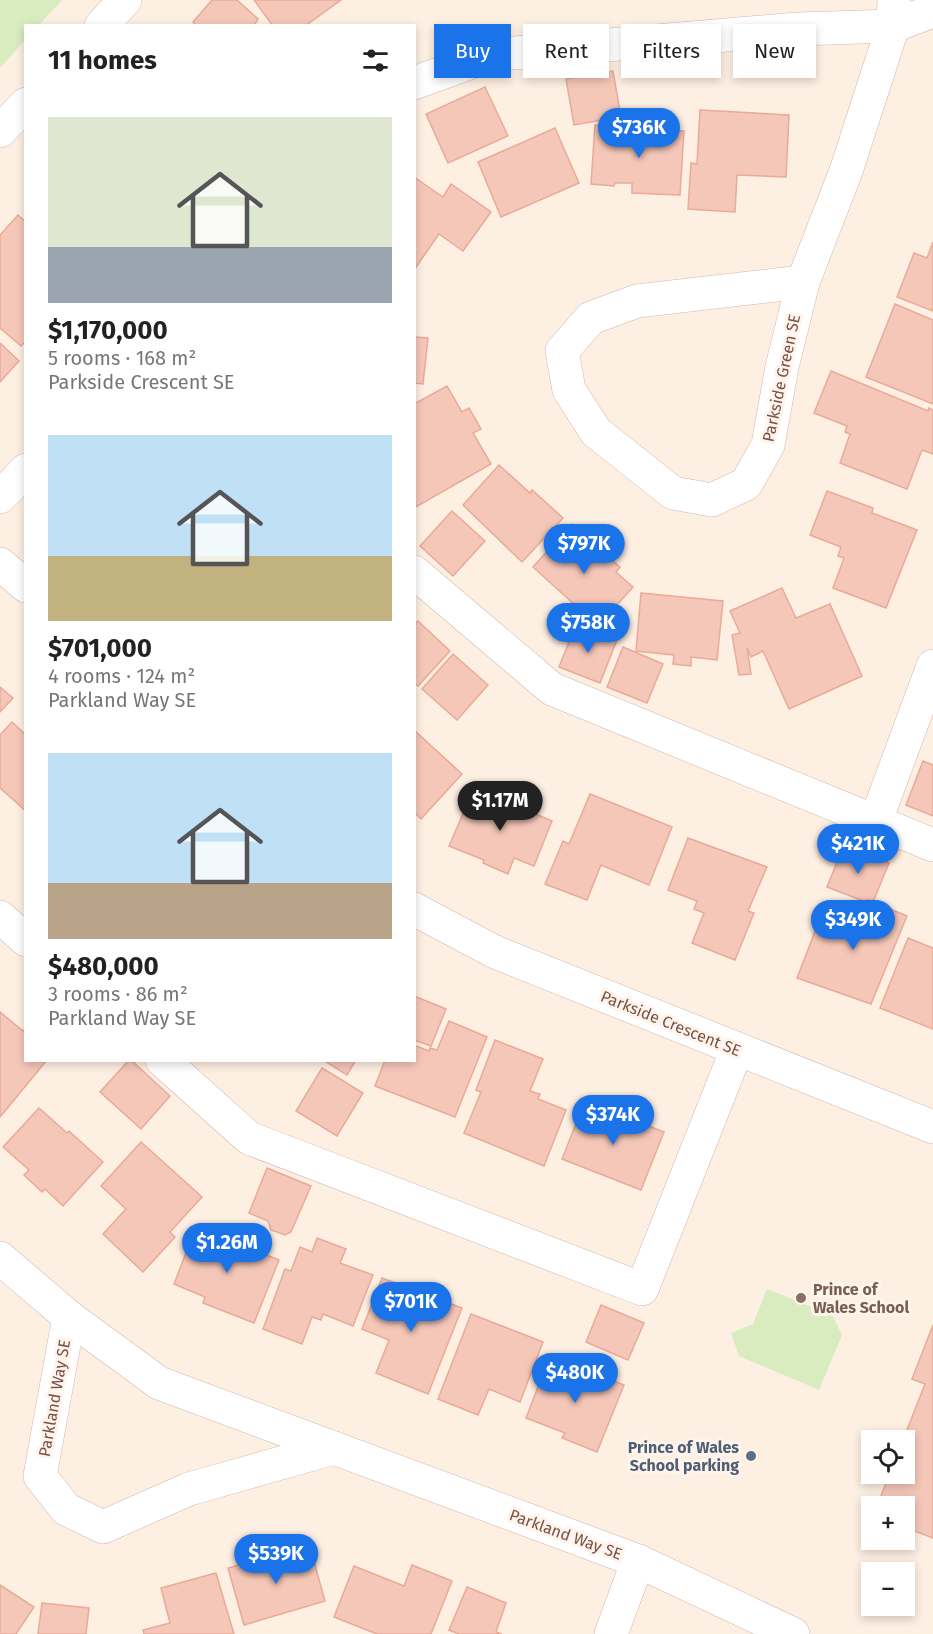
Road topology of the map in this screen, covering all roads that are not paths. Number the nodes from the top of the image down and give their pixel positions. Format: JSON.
{"nodes":[{"id":1,"x":125,"y":0,"type":"edge"},
{"id":2,"x":933,"y":11,"type":"edge"},
{"id":3,"x":893,"y":13,"type":"edge"},
{"id":4,"x":103,"y":24,"type":"edge"},
{"id":5,"x":416,"y":82,"type":"edge"},
{"id":6,"x":24,"y":106,"type":"edge"},
{"id":7,"x":0,"y":131,"type":"edge"},
{"id":8,"x":803,"y":282,"type":"junction"},
{"id":9,"x":24,"y":472,"type":"edge"},
{"id":10,"x":0,"y":497,"type":"edge"},
{"id":11,"x":0,"y":564,"type":"edge"},
{"id":12,"x":416,"y":574,"type":"edge"},
{"id":13,"x":24,"y":584,"type":"edge"},
{"id":14,"x":933,"y":666,"type":"edge"},
{"id":15,"x":875,"y":823,"type":"junction"},
{"id":16,"x":933,"y":845,"type":"edge"},
{"id":17,"x":416,"y":910,"type":"edge"},
{"id":18,"x":0,"y":917,"type":"edge"},
{"id":19,"x":24,"y":938,"type":"edge"},
{"id":20,"x":737,"y":1049,"type":"junction"},
{"id":21,"x":164,"y":1062,"type":"edge"},
{"id":22,"x":933,"y":1127,"type":"edge"},
{"id":23,"x":0,"y":1258,"type":"edge"},
{"id":24,"x":69,"y":1317,"type":"junction"},
{"id":25,"x":334,"y":1448,"type":"junction"},
{"id":26,"x":638,"y":1561,"type":"junction"},
{"id":27,"x":611,"y":1634,"type":"edge"},
{"id":28,"x":793,"y":1634,"type":"edge"}],
"edges":[{"from":1,"to":4,"type":"street"},
{"from":2,"to":3,"type":"street"},
{"from":3,"to":5,"type":"street"},
{"from":3,"to":8,"type":"street","name":"Parkside Green SE"},
{"from":6,"to":7,"type":"street"},
{"from":8,"to":8,"type":"street","name":"Parkside Green SE"},
{"from":9,"to":10,"type":"street"},
{"from":11,"to":13,"type":"street"},
{"from":12,"to":15,"type":"street"},
{"from":14,"to":15,"type":"street"},
{"from":15,"to":16,"type":"street"},
{"from":17,"to":20,"type":"street","name":"Parkside Crescent SE"},
{"from":18,"to":19,"type":"street"},
{"from":20,"to":21,"type":"street"},
{"from":20,"to":22,"type":"street","name":"Parkside Crescent SE"},
{"from":23,"to":24,"type":"street","name":"Parkland Way SE"},
{"from":24,"to":25,"type":"street","name":"Parkland Way SE"},
{"from":24,"to":25,"type":"street","name":"Parkland Way SE"},
{"from":25,"to":26,"type":"street","name":"Parkland Way SE"},
{"from":26,"to":27,"type":"street"},
{"from":26,"to":28,"type":"street","name":"Parkland Way SE"}]}
